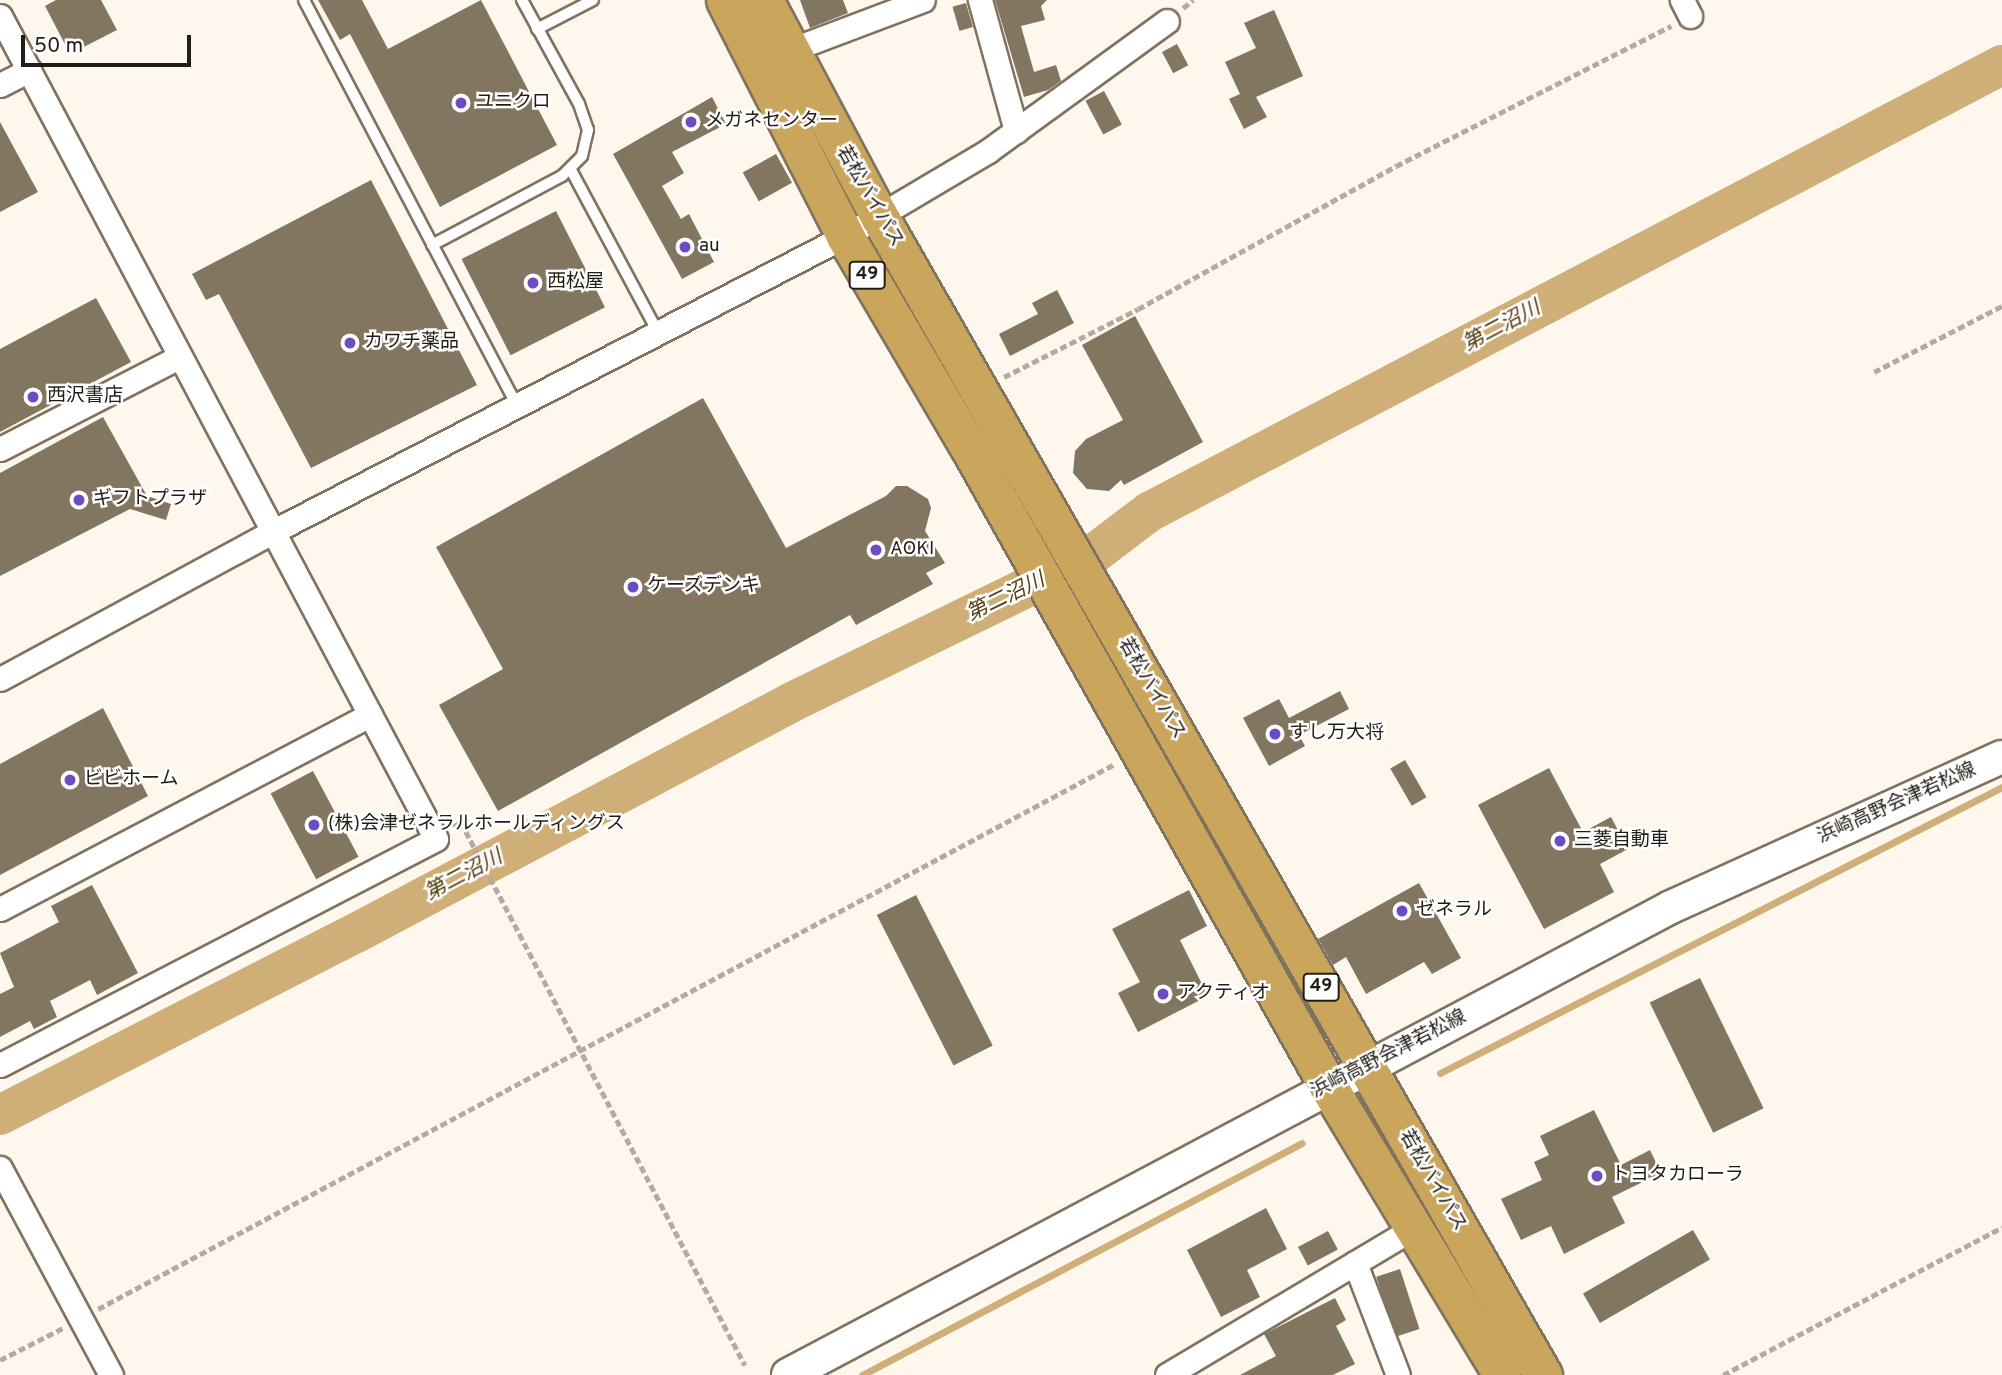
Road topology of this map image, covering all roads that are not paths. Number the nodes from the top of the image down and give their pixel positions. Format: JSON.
{"nodes":[{"id":1,"x":304,"y":0,"type":"edge"},
{"id":2,"x":522,"y":0,"type":"edge"},
{"id":3,"x":593,"y":0,"type":"edge"},
{"id":4,"x":724,"y":0,"type":"edge"},
{"id":5,"x":764,"y":0,"type":"edge"},
{"id":6,"x":923,"y":0,"type":"edge"},
{"id":7,"x":980,"y":0,"type":"edge"},
{"id":8,"x":0,"y":16,"type":"edge"},
{"id":9,"x":1167,"y":21,"type":"dead end"},
{"id":10,"x":537,"y":29,"type":"junction"},
{"id":11,"x":788,"y":51,"type":"junction"},
{"id":12,"x":29,"y":70,"type":"junction"},
{"id":13,"x":0,"y":85,"type":"edge"},
{"id":14,"x":1016,"y":131,"type":"junction"},
{"id":15,"x":571,"y":170,"type":"junction"},
{"id":16,"x":879,"y":216,"type":"junction"},
{"id":17,"x":845,"y":236,"type":"junction"},
{"id":18,"x":432,"y":245,"type":"junction"},
{"id":19,"x":659,"y":331,"type":"junction"},
{"id":20,"x":179,"y":357,"type":"junction"},
{"id":21,"x":517,"y":406,"type":"junction"},
{"id":22,"x":0,"y":449,"type":"edge"},
{"id":23,"x":272,"y":532,"type":"junction"},
{"id":24,"x":0,"y":679,"type":"edge"},
{"id":25,"x":370,"y":715,"type":"junction"},
{"id":26,"x":2002,"y":757,"type":"edge"},
{"id":27,"x":0,"y":909,"type":"edge"},
{"id":28,"x":0,"y":1065,"type":"edge"},
{"id":29,"x":1366,"y":1065,"type":"junction"},
{"id":30,"x":1328,"y":1086,"type":"junction"},
{"id":31,"x":0,"y":1168,"type":"edge"},
{"id":32,"x":1414,"y":1228,"type":"junction"},
{"id":33,"x":1356,"y":1263,"type":"junction"},
{"id":34,"x":111,"y":1375,"type":"edge"},
{"id":35,"x":788,"y":1375,"type":"edge"},
{"id":36,"x":1167,"y":1375,"type":"edge"},
{"id":37,"x":1398,"y":1375,"type":"edge"},
{"id":38,"x":1502,"y":1375,"type":"edge"},
{"id":39,"x":1543,"y":1375,"type":"edge"}],
"edges":[{"from":1,"to":18,"type":"lane"},
{"from":2,"to":10,"type":"lane"},
{"from":3,"to":10,"type":"lane"},
{"from":4,"to":17,"type":"highway","name":"若松バイパス","number":"49"},
{"from":5,"to":11,"type":"highway","name":"若松バイパス","number":"49"},
{"from":6,"to":11,"type":"street"},
{"from":7,"to":14,"type":"street"},
{"from":8,"to":12,"type":"street"},
{"from":9,"to":14,"type":"street"},
{"from":10,"to":15,"type":"lane"},
{"from":11,"to":16,"type":"highway","name":"若松バイパス","number":"49"},
{"from":12,"to":13,"type":"street"},
{"from":12,"to":20,"type":"street"},
{"from":14,"to":16,"type":"street"},
{"from":15,"to":18,"type":"lane"},
{"from":15,"to":19,"type":"lane"},
{"from":16,"to":17,"type":"street"},
{"from":16,"to":29,"type":"highway","name":"若松バイパス","number":"49"},
{"from":17,"to":19,"type":"street"},
{"from":17,"to":30,"type":"highway","name":"若松バイパス","number":"49"},
{"from":18,"to":21,"type":"lane"},
{"from":19,"to":21,"type":"street"},
{"from":20,"to":22,"type":"street"},
{"from":20,"to":23,"type":"street"},
{"from":21,"to":23,"type":"street"},
{"from":23,"to":24,"type":"street"},
{"from":23,"to":25,"type":"street"},
{"from":25,"to":27,"type":"street"},
{"from":25,"to":28,"type":"street"},
{"from":26,"to":29,"type":"main road","name":"浜崎高野会津若松線"},
{"from":29,"to":30,"type":"main road","name":"浜崎高野会津若松線"},
{"from":29,"to":39,"type":"highway","name":"若松バイパス","number":"49"},
{"from":30,"to":32,"type":"highway","name":"若松バイパス","number":"49"},
{"from":30,"to":35,"type":"main road","name":"浜崎高野会津若松線"},
{"from":31,"to":34,"type":"street"},
{"from":32,"to":33,"type":"street"},
{"from":32,"to":38,"type":"highway","name":"若松バイパス","number":"49"},
{"from":33,"to":36,"type":"street"},
{"from":33,"to":37,"type":"street"}]}
